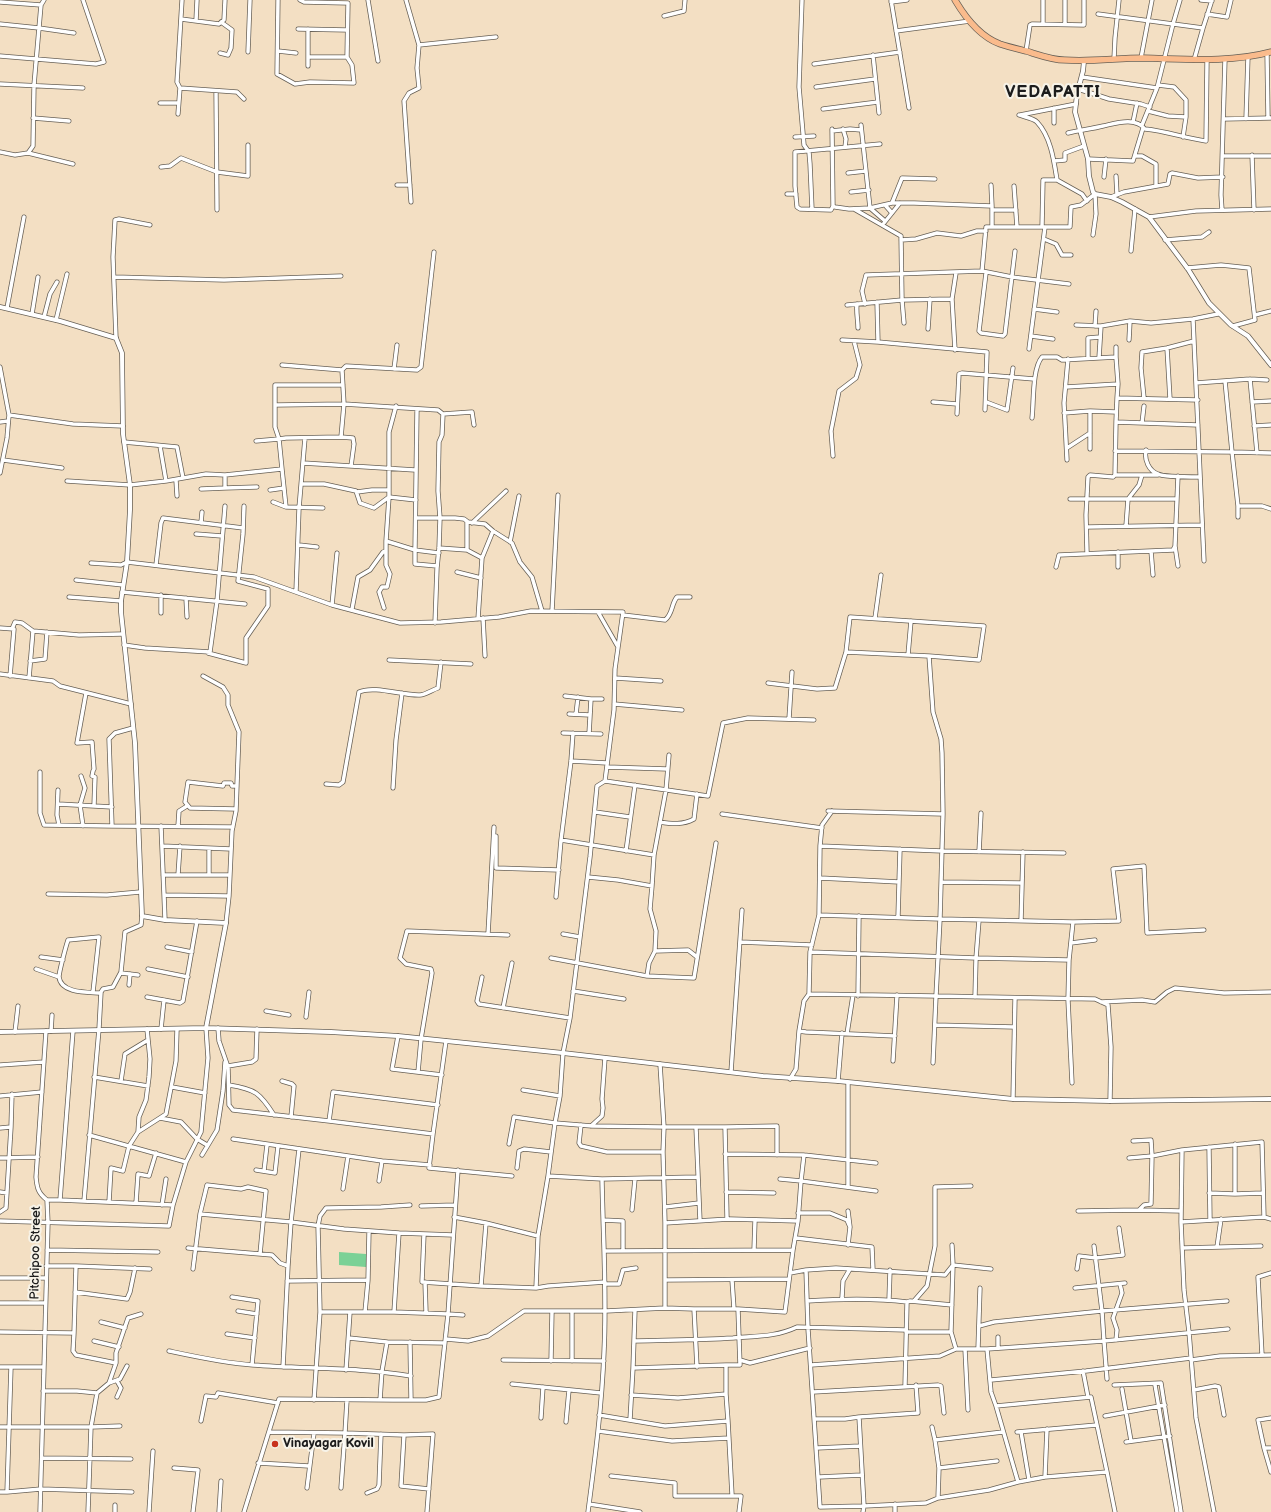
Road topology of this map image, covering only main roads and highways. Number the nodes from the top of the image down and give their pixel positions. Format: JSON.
{"nodes":[{"id":1,"x":955,"y":0,"type":"edge"},
{"id":2,"x":1269,"y":53,"type":"edge"}],
"edges":[{"from":1,"to":2,"type":"main road"}]}
